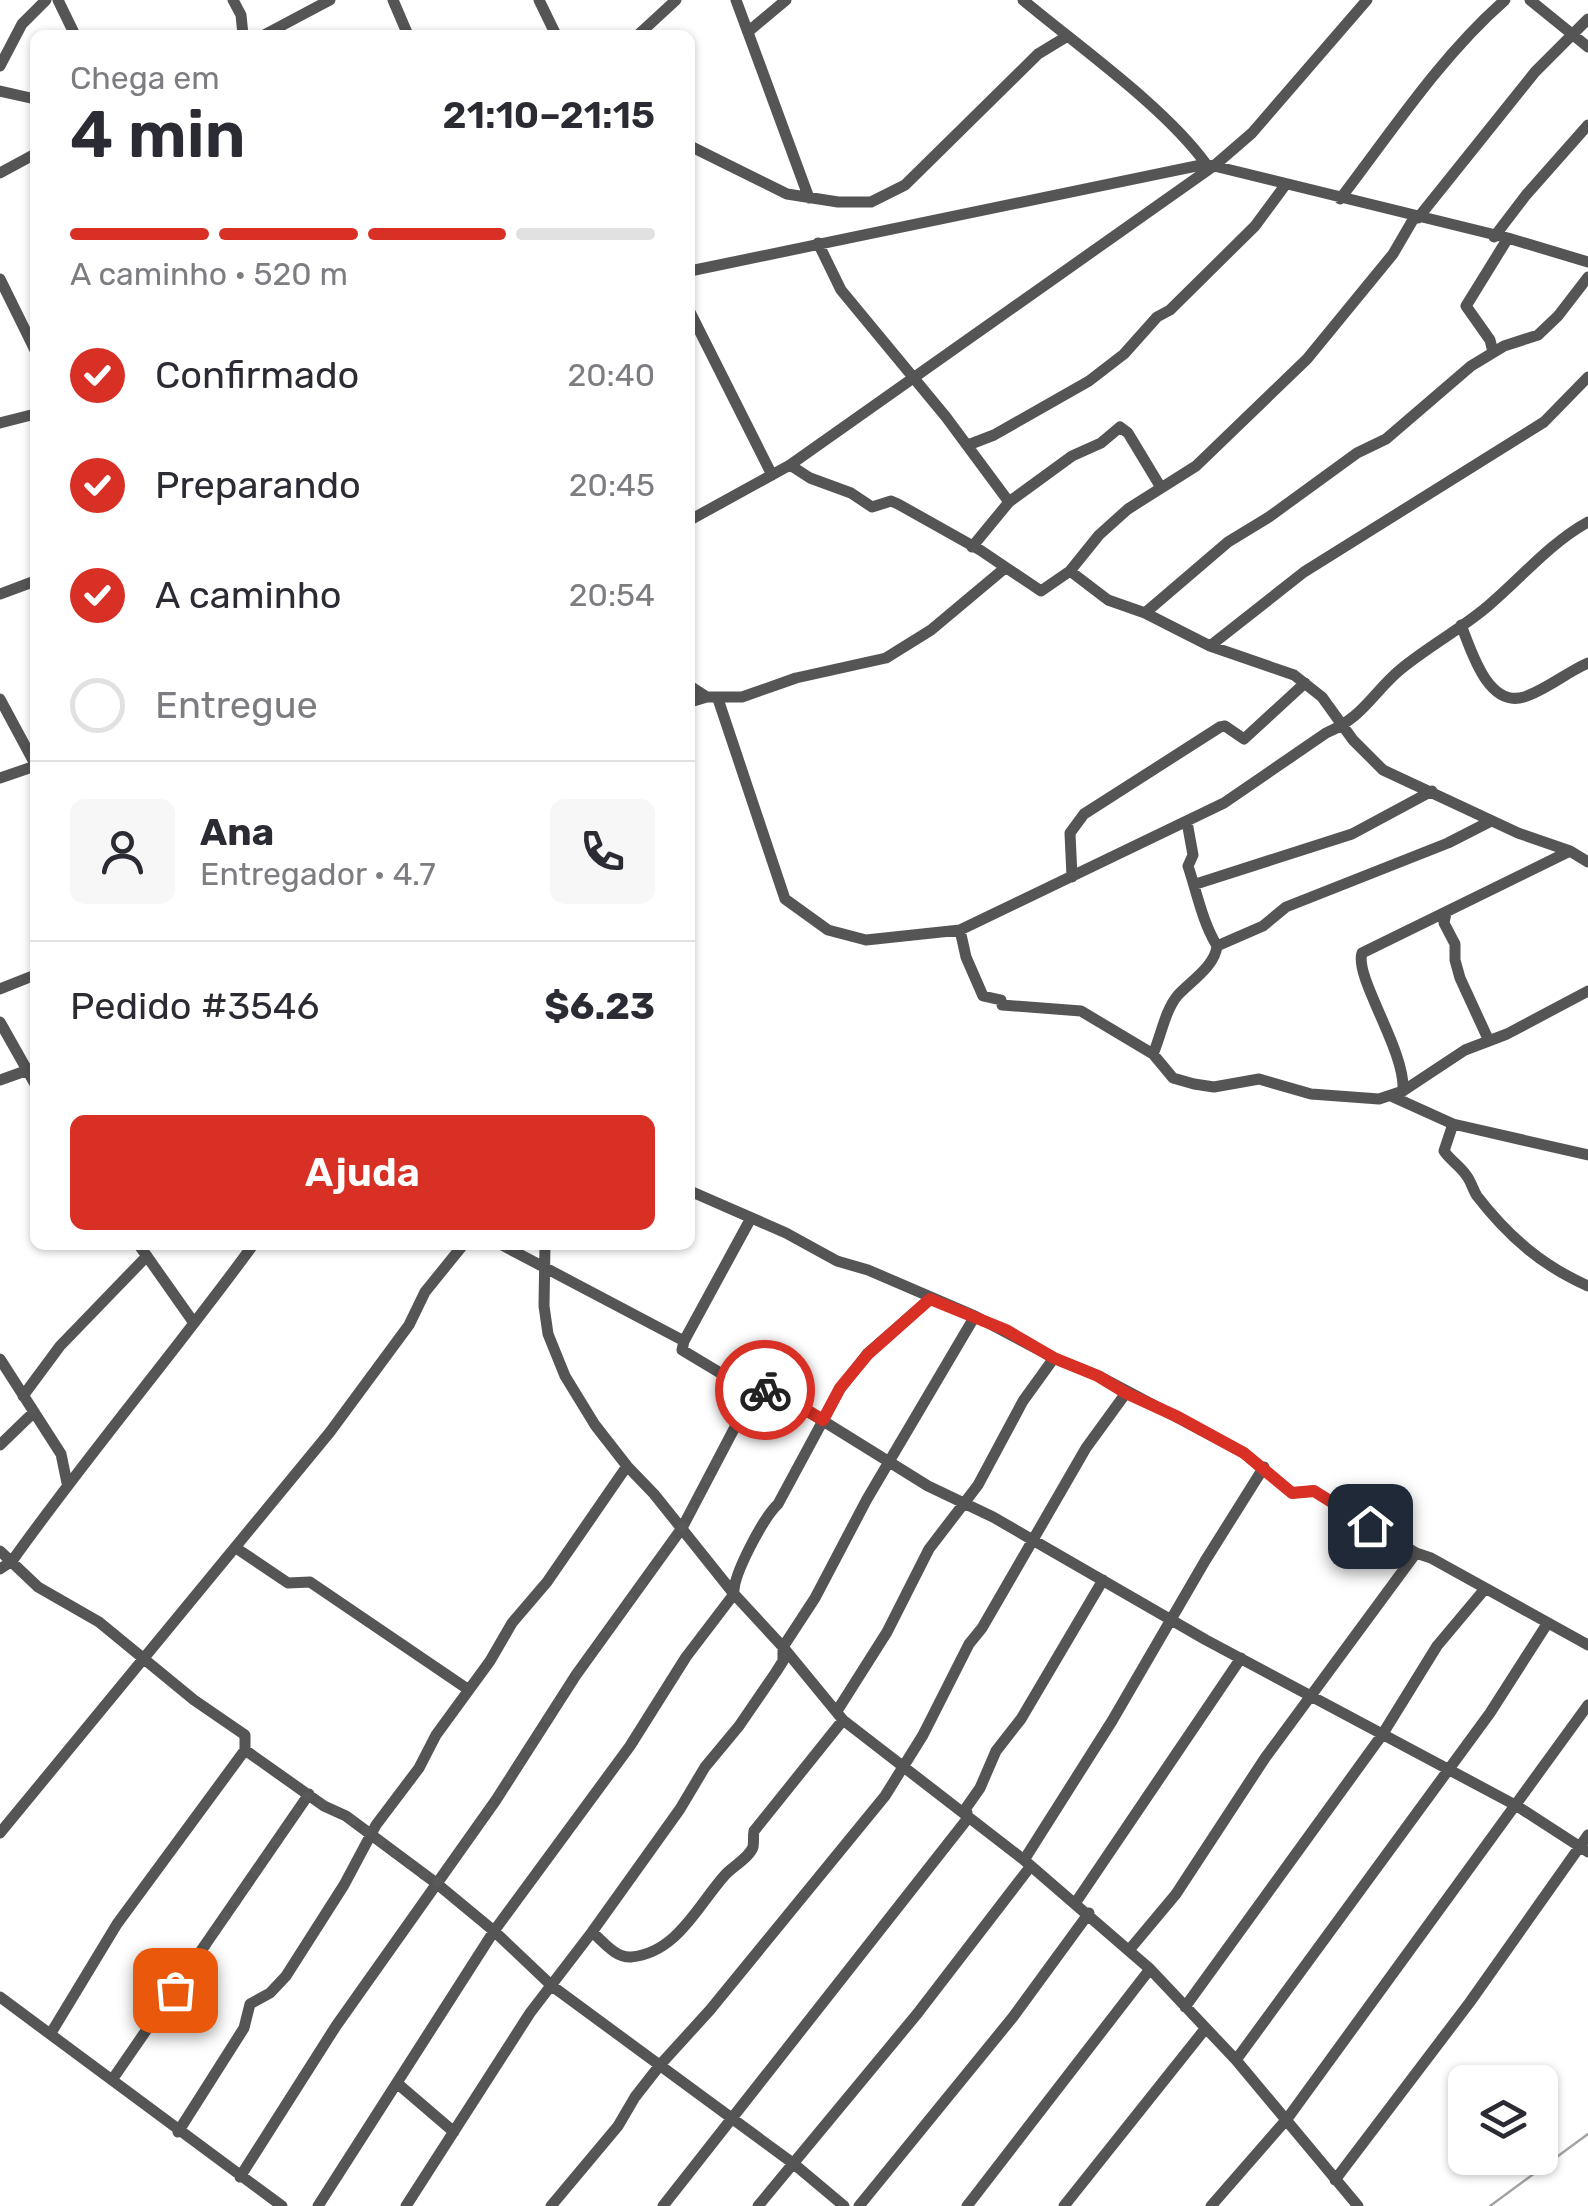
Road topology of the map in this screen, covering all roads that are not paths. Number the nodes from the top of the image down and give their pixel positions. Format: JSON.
{"nodes":[{"id":1,"x":46,"y":0,"type":"edge"},
{"id":2,"x":57,"y":0,"type":"edge"},
{"id":3,"x":233,"y":0,"type":"edge"},
{"id":4,"x":330,"y":0,"type":"edge"},
{"id":5,"x":393,"y":0,"type":"edge"},
{"id":6,"x":539,"y":0,"type":"edge"},
{"id":7,"x":676,"y":0,"type":"edge"},
{"id":8,"x":736,"y":0,"type":"edge"},
{"id":9,"x":786,"y":0,"type":"edge"},
{"id":10,"x":1022,"y":0,"type":"edge"},
{"id":11,"x":1367,"y":0,"type":"edge"},
{"id":12,"x":1505,"y":0,"type":"edge"},
{"id":13,"x":1530,"y":0,"type":"edge"},
{"id":14,"x":1588,"y":19,"type":"edge"},
{"id":15,"x":72,"y":30,"type":"edge"},
{"id":16,"x":243,"y":30,"type":"edge"},
{"id":17,"x":273,"y":30,"type":"edge"},
{"id":18,"x":406,"y":30,"type":"edge"},
{"id":19,"x":554,"y":30,"type":"edge"},
{"id":20,"x":643,"y":30,"type":"edge"},
{"id":21,"x":749,"y":31,"type":"junction"},
{"id":22,"x":1573,"y":35,"type":"junction"},
{"id":23,"x":1066,"y":37,"type":"junction"},
{"id":24,"x":1588,"y":48,"type":"edge"},
{"id":25,"x":0,"y":66,"type":"edge"},
{"id":26,"x":0,"y":91,"type":"edge"},
{"id":27,"x":30,"y":98,"type":"edge"},
{"id":28,"x":1588,"y":126,"type":"edge"},
{"id":29,"x":695,"y":148,"type":"edge"},
{"id":30,"x":30,"y":157,"type":"edge"},
{"id":31,"x":1211,"y":165,"type":"junction"},
{"id":32,"x":0,"y":174,"type":"edge"},
{"id":33,"x":1286,"y":184,"type":"junction"},
{"id":34,"x":809,"y":198,"type":"junction"},
{"id":35,"x":1340,"y":199,"type":"junction"},
{"id":36,"x":1416,"y":218,"type":"junction"},
{"id":37,"x":1494,"y":237,"type":"junction"},
{"id":38,"x":1508,"y":238,"type":"junction"},
{"id":39,"x":818,"y":244,"type":"junction"},
{"id":40,"x":1588,"y":262,"type":"edge"},
{"id":41,"x":695,"y":270,"type":"edge"},
{"id":42,"x":1588,"y":277,"type":"edge"},
{"id":43,"x":0,"y":278,"type":"edge"},
{"id":44,"x":695,"y":322,"type":"edge"},
{"id":45,"x":30,"y":340,"type":"edge"},
{"id":46,"x":1493,"y":352,"type":"junction"},
{"id":47,"x":1588,"y":377,"type":"edge"},
{"id":48,"x":913,"y":378,"type":"junction"},
{"id":49,"x":30,"y":415,"type":"edge"},
{"id":50,"x":0,"y":422,"type":"edge"},
{"id":51,"x":968,"y":445,"type":"junction"},
{"id":52,"x":790,"y":465,"type":"junction"},
{"id":53,"x":772,"y":475,"type":"junction"},
{"id":54,"x":1160,"y":486,"type":"junction"},
{"id":55,"x":1009,"y":502,"type":"junction"},
{"id":56,"x":695,"y":517,"type":"edge"},
{"id":57,"x":1588,"y":522,"type":"edge"},
{"id":58,"x":972,"y":548,"type":"junction"},
{"id":59,"x":1006,"y":568,"type":"junction"},
{"id":60,"x":1070,"y":571,"type":"junction"},
{"id":61,"x":30,"y":583,"type":"edge"},
{"id":62,"x":0,"y":594,"type":"edge"},
{"id":63,"x":1145,"y":613,"type":"junction"},
{"id":64,"x":1461,"y":625,"type":"junction"},
{"id":65,"x":1210,"y":646,"type":"junction"},
{"id":66,"x":1588,"y":663,"type":"edge"},
{"id":67,"x":1305,"y":683,"type":"junction"},
{"id":68,"x":695,"y":689,"type":"edge"},
{"id":69,"x":712,"y":698,"type":"junction"},
{"id":70,"x":0,"y":699,"type":"edge"},
{"id":71,"x":695,"y":701,"type":"edge"},
{"id":72,"x":1344,"y":725,"type":"junction"},
{"id":73,"x":30,"y":756,"type":"edge"},
{"id":74,"x":30,"y":767,"type":"edge"},
{"id":75,"x":0,"y":778,"type":"edge"},
{"id":76,"x":1432,"y":791,"type":"junction"},
{"id":77,"x":1491,"y":821,"type":"junction"},
{"id":78,"x":1187,"y":822,"type":"junction"},
{"id":79,"x":1570,"y":851,"type":"junction"},
{"id":80,"x":1588,"y":862,"type":"edge"},
{"id":81,"x":1072,"y":877,"type":"junction"},
{"id":82,"x":1196,"y":884,"type":"junction"},
{"id":83,"x":1446,"y":913,"type":"junction"},
{"id":84,"x":960,"y":930,"type":"junction"},
{"id":85,"x":1217,"y":946,"type":"junction"},
{"id":86,"x":30,"y":977,"type":"edge"},
{"id":87,"x":0,"y":990,"type":"edge"},
{"id":88,"x":1588,"y":991,"type":"edge"},
{"id":89,"x":0,"y":1022,"type":"edge"},
{"id":90,"x":1490,"y":1041,"type":"junction"},
{"id":91,"x":1153,"y":1054,"type":"junction"},
{"id":92,"x":30,"y":1067,"type":"edge"},
{"id":93,"x":30,"y":1069,"type":"edge"},
{"id":94,"x":0,"y":1080,"type":"edge"},
{"id":95,"x":1397,"y":1093,"type":"junction"},
{"id":96,"x":1453,"y":1124,"type":"junction"},
{"id":97,"x":1588,"y":1155,"type":"edge"},
{"id":98,"x":695,"y":1193,"type":"edge"},
{"id":99,"x":751,"y":1218,"type":"junction"},
{"id":100,"x":142,"y":1250,"type":"edge"},
{"id":101,"x":249,"y":1250,"type":"edge"},
{"id":102,"x":459,"y":1250,"type":"edge"},
{"id":103,"x":512,"y":1250,"type":"edge"},
{"id":104,"x":546,"y":1250,"type":"edge"},
{"id":105,"x":147,"y":1256,"type":"junction"},
{"id":106,"x":546,"y":1268,"type":"junction"},
{"id":107,"x":1588,"y":1286,"type":"edge"},
{"id":108,"x":930,"y":1299,"type":"junction"},
{"id":109,"x":975,"y":1316,"type":"junction"},
{"id":110,"x":194,"y":1323,"type":"junction"},
{"id":111,"x":684,"y":1341,"type":"junction"},
{"id":112,"x":1054,"y":1358,"type":"junction"},
{"id":113,"x":0,"y":1359,"type":"edge"},
{"id":114,"x":756,"y":1387,"type":"junction"},
{"id":115,"x":1126,"y":1393,"type":"junction"},
{"id":116,"x":23,"y":1396,"type":"junction"},
{"id":117,"x":32,"y":1412,"type":"junction"},
{"id":118,"x":823,"y":1420,"type":"junction"},
{"id":119,"x":0,"y":1445,"type":"edge"},
{"id":120,"x":61,"y":1454,"type":"junction"},
{"id":121,"x":84,"y":1462,"type":"junction"},
{"id":122,"x":891,"y":1463,"type":"junction"},
{"id":123,"x":626,"y":1466,"type":"junction"},
{"id":124,"x":1264,"y":1467,"type":"junction"},
{"id":125,"x":67,"y":1484,"type":"junction"},
{"id":126,"x":963,"y":1502,"type":"junction"},
{"id":127,"x":682,"y":1528,"type":"junction"},
{"id":128,"x":1032,"y":1540,"type":"junction"},
{"id":129,"x":236,"y":1548,"type":"junction"},
{"id":130,"x":0,"y":1551,"type":"edge"},
{"id":131,"x":1416,"y":1553,"type":"junction"},
{"id":132,"x":12,"y":1561,"type":"junction"},
{"id":133,"x":0,"y":1569,"type":"edge"},
{"id":134,"x":1103,"y":1580,"type":"junction"},
{"id":135,"x":1484,"y":1590,"type":"junction"},
{"id":136,"x":734,"y":1594,"type":"junction"},
{"id":137,"x":1172,"y":1618,"type":"junction"},
{"id":138,"x":1547,"y":1624,"type":"junction"},
{"id":139,"x":1588,"y":1645,"type":"edge"},
{"id":140,"x":783,"y":1646,"type":"junction"},
{"id":141,"x":1241,"y":1658,"type":"junction"},
{"id":142,"x":144,"y":1661,"type":"junction"},
{"id":143,"x":469,"y":1690,"type":"junction"},
{"id":144,"x":1312,"y":1696,"type":"junction"},
{"id":145,"x":1588,"y":1705,"type":"edge"},
{"id":146,"x":840,"y":1716,"type":"junction"},
{"id":147,"x":1382,"y":1735,"type":"junction"},
{"id":148,"x":244,"y":1750,"type":"junction"},
{"id":149,"x":902,"y":1768,"type":"junction"},
{"id":150,"x":1448,"y":1769,"type":"junction"},
{"id":151,"x":309,"y":1794,"type":"junction"},
{"id":152,"x":1516,"y":1806,"type":"junction"},
{"id":153,"x":968,"y":1818,"type":"junction"},
{"id":154,"x":0,"y":1833,"type":"edge"},
{"id":155,"x":372,"y":1835,"type":"junction"},
{"id":156,"x":1585,"y":1845,"type":"edge"},
{"id":157,"x":1027,"y":1863,"type":"junction"},
{"id":158,"x":436,"y":1884,"type":"junction"},
{"id":159,"x":1076,"y":1902,"type":"junction"},
{"id":160,"x":1089,"y":1913,"type":"junction"},
{"id":161,"x":494,"y":1931,"type":"junction"},
{"id":162,"x":592,"y":1932,"type":"junction"},
{"id":163,"x":1130,"y":1949,"type":"junction"},
{"id":164,"x":1150,"y":1968,"type":"junction"},
{"id":165,"x":552,"y":1986,"type":"junction"},
{"id":166,"x":0,"y":1997,"type":"edge"},
{"id":167,"x":1185,"y":2007,"type":"junction"},
{"id":168,"x":1205,"y":2029,"type":"junction"},
{"id":169,"x":50,"y":2033,"type":"junction"},
{"id":170,"x":1236,"y":2060,"type":"junction"},
{"id":171,"x":660,"y":2064,"type":"junction"},
{"id":172,"x":112,"y":2080,"type":"junction"},
{"id":173,"x":398,"y":2084,"type":"junction"},
{"id":174,"x":731,"y":2118,"type":"junction"},
{"id":175,"x":1286,"y":2119,"type":"junction"},
{"id":176,"x":178,"y":2132,"type":"junction"},
{"id":177,"x":454,"y":2132,"type":"junction"},
{"id":178,"x":794,"y":2164,"type":"junction"},
{"id":179,"x":240,"y":2177,"type":"junction"},
{"id":180,"x":1335,"y":2180,"type":"junction"},
{"id":181,"x":282,"y":2206,"type":"edge"},
{"id":182,"x":318,"y":2206,"type":"edge"},
{"id":183,"x":406,"y":2206,"type":"edge"},
{"id":184,"x":551,"y":2206,"type":"edge"},
{"id":185,"x":663,"y":2206,"type":"edge"},
{"id":186,"x":758,"y":2206,"type":"edge"},
{"id":187,"x":844,"y":2206,"type":"edge"},
{"id":188,"x":859,"y":2206,"type":"edge"},
{"id":189,"x":966,"y":2206,"type":"edge"},
{"id":190,"x":1064,"y":2206,"type":"edge"},
{"id":191,"x":1211,"y":2206,"type":"edge"},
{"id":192,"x":1358,"y":2206,"type":"edge"}],
"edges":[{"from":1,"to":25,"type":"street"},
{"from":2,"to":15,"type":"street"},
{"from":3,"to":16,"type":"street"},
{"from":4,"to":17,"type":"street"},
{"from":5,"to":18,"type":"street"},
{"from":6,"to":19,"type":"street"},
{"from":7,"to":20,"type":"street"},
{"from":8,"to":21,"type":"street"},
{"from":9,"to":21,"type":"street"},
{"from":10,"to":23,"type":"street"},
{"from":11,"to":31,"type":"street"},
{"from":12,"to":35,"type":"street"},
{"from":13,"to":22,"type":"street"},
{"from":14,"to":22,"type":"street"},
{"from":21,"to":34,"type":"street"},
{"from":22,"to":24,"type":"street"},
{"from":22,"to":36,"type":"street"},
{"from":23,"to":31,"type":"street"},
{"from":23,"to":34,"type":"street"},
{"from":26,"to":27,"type":"street"},
{"from":28,"to":37,"type":"street"},
{"from":29,"to":34,"type":"street"},
{"from":30,"to":32,"type":"street"},
{"from":31,"to":33,"type":"street"},
{"from":31,"to":39,"type":"street"},
{"from":31,"to":48,"type":"street"},
{"from":33,"to":35,"type":"street"},
{"from":33,"to":51,"type":"street"},
{"from":35,"to":36,"type":"street"},
{"from":36,"to":37,"type":"street"},
{"from":36,"to":54,"type":"street"},
{"from":37,"to":38,"type":"street"},
{"from":38,"to":40,"type":"street"},
{"from":38,"to":46,"type":"street"},
{"from":39,"to":41,"type":"street"},
{"from":39,"to":48,"type":"street"},
{"from":42,"to":46,"type":"street"},
{"from":43,"to":45,"type":"street"},
{"from":44,"to":53,"type":"street"},
{"from":46,"to":63,"type":"street"},
{"from":47,"to":65,"type":"street"},
{"from":48,"to":51,"type":"street"},
{"from":48,"to":52,"type":"street"},
{"from":49,"to":50,"type":"street"},
{"from":51,"to":55,"type":"street"},
{"from":52,"to":53,"type":"street"},
{"from":52,"to":58,"type":"street"},
{"from":53,"to":56,"type":"street"},
{"from":54,"to":55,"type":"street"},
{"from":54,"to":60,"type":"street"},
{"from":55,"to":58,"type":"street"},
{"from":57,"to":64,"type":"street"},
{"from":58,"to":59,"type":"street"},
{"from":59,"to":60,"type":"street"},
{"from":59,"to":69,"type":"street"},
{"from":60,"to":63,"type":"street"},
{"from":61,"to":62,"type":"street"},
{"from":63,"to":65,"type":"street"},
{"from":64,"to":66,"type":"street"},
{"from":64,"to":72,"type":"street"},
{"from":65,"to":67,"type":"street"},
{"from":67,"to":72,"type":"street"},
{"from":67,"to":81,"type":"street"},
{"from":68,"to":69,"type":"street"},
{"from":69,"to":71,"type":"street"},
{"from":69,"to":84,"type":"street"},
{"from":70,"to":73,"type":"street"},
{"from":72,"to":76,"type":"street"},
{"from":72,"to":78,"type":"street"},
{"from":74,"to":75,"type":"street"},
{"from":76,"to":77,"type":"street"},
{"from":76,"to":82,"type":"street"},
{"from":77,"to":79,"type":"street"},
{"from":77,"to":85,"type":"street"},
{"from":78,"to":81,"type":"street"},
{"from":78,"to":82,"type":"street"},
{"from":79,"to":80,"type":"street"},
{"from":79,"to":83,"type":"street"},
{"from":81,"to":84,"type":"street"},
{"from":82,"to":85,"type":"street"},
{"from":83,"to":90,"type":"street"},
{"from":83,"to":95,"type":"street"},
{"from":84,"to":91,"type":"street"},
{"from":85,"to":91,"type":"street"},
{"from":86,"to":87,"type":"street"},
{"from":88,"to":90,"type":"street"},
{"from":89,"to":92,"type":"street"},
{"from":90,"to":95,"type":"street"},
{"from":91,"to":95,"type":"street"},
{"from":93,"to":94,"type":"street"},
{"from":95,"to":96,"type":"street"},
{"from":96,"to":97,"type":"street"},
{"from":96,"to":107,"type":"street"},
{"from":98,"to":99,"type":"street"},
{"from":99,"to":108,"type":"street"},
{"from":99,"to":111,"type":"street"},
{"from":100,"to":105,"type":"street"},
{"from":101,"to":110,"type":"street"},
{"from":102,"to":129,"type":"street"},
{"from":103,"to":106,"type":"street"},
{"from":104,"to":106,"type":"street"},
{"from":105,"to":110,"type":"street"},
{"from":105,"to":116,"type":"street"},
{"from":106,"to":111,"type":"street"},
{"from":106,"to":123,"type":"street"},
{"from":108,"to":109,"type":"street"},
{"from":108,"to":118,"type":"street"},
{"from":109,"to":112,"type":"street"},
{"from":109,"to":122,"type":"street"},
{"from":110,"to":121,"type":"street"},
{"from":111,"to":114,"type":"street"},
{"from":112,"to":115,"type":"street"},
{"from":112,"to":126,"type":"street"},
{"from":113,"to":116,"type":"street"},
{"from":114,"to":118,"type":"street"},
{"from":114,"to":127,"type":"street"},
{"from":115,"to":124,"type":"street"},
{"from":115,"to":128,"type":"street"},
{"from":116,"to":117,"type":"street"},
{"from":117,"to":119,"type":"street"},
{"from":117,"to":120,"type":"street"},
{"from":118,"to":122,"type":"street"},
{"from":118,"to":136,"type":"street"},
{"from":120,"to":121,"type":"street"},
{"from":120,"to":125,"type":"street"},
{"from":121,"to":125,"type":"street"},
{"from":122,"to":126,"type":"street"},
{"from":122,"to":140,"type":"street"},
{"from":123,"to":127,"type":"street"},
{"from":123,"to":143,"type":"street"},
{"from":124,"to":131,"type":"street"},
{"from":124,"to":137,"type":"street"},
{"from":125,"to":132,"type":"street"},
{"from":126,"to":128,"type":"street"},
{"from":126,"to":146,"type":"street"},
{"from":127,"to":136,"type":"street"},
{"from":127,"to":158,"type":"street"},
{"from":128,"to":134,"type":"street"},
{"from":128,"to":149,"type":"street"},
{"from":129,"to":142,"type":"street"},
{"from":129,"to":143,"type":"street"},
{"from":130,"to":132,"type":"street"},
{"from":131,"to":135,"type":"street"},
{"from":131,"to":144,"type":"street"},
{"from":132,"to":133,"type":"street"},
{"from":132,"to":142,"type":"street"},
{"from":134,"to":137,"type":"street"},
{"from":134,"to":153,"type":"street"},
{"from":135,"to":138,"type":"street"},
{"from":135,"to":147,"type":"street"},
{"from":136,"to":140,"type":"street"},
{"from":136,"to":161,"type":"street"},
{"from":137,"to":141,"type":"street"},
{"from":137,"to":157,"type":"street"},
{"from":138,"to":139,"type":"street"},
{"from":138,"to":150,"type":"street"},
{"from":140,"to":146,"type":"street"},
{"from":140,"to":162,"type":"street"},
{"from":141,"to":144,"type":"street"},
{"from":141,"to":159,"type":"street"},
{"from":142,"to":148,"type":"street"},
{"from":142,"to":154,"type":"street"},
{"from":143,"to":155,"type":"street"},
{"from":144,"to":147,"type":"street"},
{"from":144,"to":163,"type":"street"},
{"from":145,"to":152,"type":"street"},
{"from":146,"to":149,"type":"street"},
{"from":146,"to":162,"type":"street"},
{"from":147,"to":150,"type":"street"},
{"from":147,"to":167,"type":"street"},
{"from":148,"to":151,"type":"street"},
{"from":148,"to":169,"type":"street"},
{"from":149,"to":153,"type":"street"},
{"from":149,"to":171,"type":"street"},
{"from":150,"to":152,"type":"street"},
{"from":150,"to":170,"type":"street"},
{"from":151,"to":155,"type":"street"},
{"from":151,"to":172,"type":"street"},
{"from":152,"to":156,"type":"street"},
{"from":152,"to":175,"type":"street"},
{"from":153,"to":157,"type":"street"},
{"from":153,"to":174,"type":"street"},
{"from":155,"to":158,"type":"street"},
{"from":155,"to":176,"type":"street"},
{"from":156,"to":180,"type":"street"},
{"from":157,"to":159,"type":"street"},
{"from":157,"to":178,"type":"street"},
{"from":158,"to":161,"type":"street"},
{"from":158,"to":179,"type":"street"},
{"from":159,"to":160,"type":"street"},
{"from":160,"to":163,"type":"street"},
{"from":160,"to":188,"type":"street"},
{"from":161,"to":165,"type":"street"},
{"from":161,"to":173,"type":"street"},
{"from":162,"to":165,"type":"street"},
{"from":163,"to":164,"type":"street"},
{"from":164,"to":167,"type":"street"},
{"from":164,"to":189,"type":"street"},
{"from":165,"to":171,"type":"street"},
{"from":165,"to":177,"type":"street"},
{"from":166,"to":169,"type":"street"},
{"from":167,"to":168,"type":"street"},
{"from":168,"to":170,"type":"street"},
{"from":168,"to":190,"type":"street"},
{"from":169,"to":172,"type":"street"},
{"from":170,"to":175,"type":"street"},
{"from":171,"to":174,"type":"street"},
{"from":171,"to":184,"type":"street"},
{"from":172,"to":176,"type":"street"},
{"from":173,"to":177,"type":"street"},
{"from":173,"to":182,"type":"street"},
{"from":174,"to":178,"type":"street"},
{"from":174,"to":185,"type":"street"},
{"from":175,"to":180,"type":"street"},
{"from":175,"to":191,"type":"street"},
{"from":176,"to":179,"type":"street"},
{"from":177,"to":183,"type":"street"},
{"from":178,"to":186,"type":"street"},
{"from":178,"to":187,"type":"street"},
{"from":179,"to":181,"type":"street"},
{"from":180,"to":192,"type":"street"}]}
